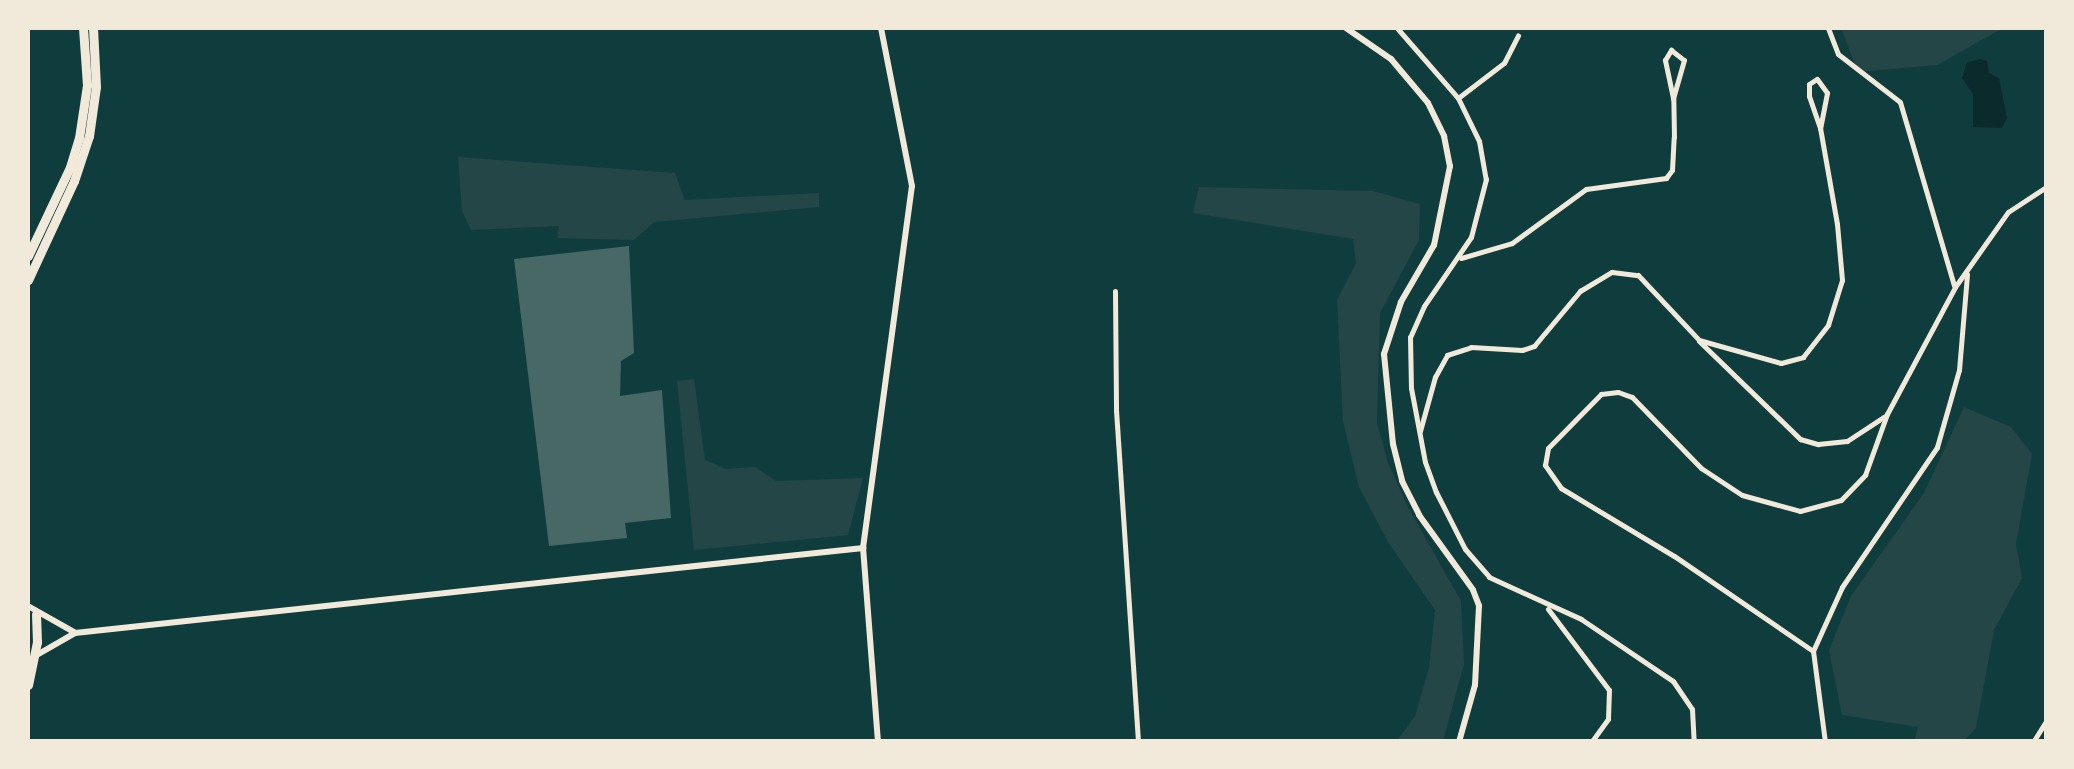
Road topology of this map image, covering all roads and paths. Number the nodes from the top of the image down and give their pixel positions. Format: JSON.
{"nodes":[{"id":1,"x":83,"y":28,"type":"edge"},
{"id":2,"x":93,"y":28,"type":"edge"},
{"id":3,"x":881,"y":28,"type":"edge"},
{"id":4,"x":1346,"y":28,"type":"edge"},
{"id":5,"x":1397,"y":28,"type":"edge"},
{"id":6,"x":1828,"y":28,"type":"edge"},
{"id":7,"x":1518,"y":35,"type":"dead end"},
{"id":8,"x":1458,"y":98,"type":"junction"},
{"id":9,"x":1673,"y":98,"type":"junction"},
{"id":10,"x":1820,"y":128,"type":"junction"},
{"id":11,"x":2046,"y":187,"type":"edge"},
{"id":12,"x":28,"y":256,"type":"edge"},
{"id":13,"x":1461,"y":258,"type":"junction"},
{"id":14,"x":1967,"y":271,"type":"junction"},
{"id":15,"x":28,"y":280,"type":"edge"},
{"id":16,"x":1954,"y":287,"type":"junction"},
{"id":17,"x":1114,"y":290,"type":"dead end"},
{"id":18,"x":1699,"y":340,"type":"junction"},
{"id":19,"x":1887,"y":414,"type":"junction"},
{"id":20,"x":1420,"y":434,"type":"junction"},
{"id":21,"x":863,"y":548,"type":"junction"},
{"id":22,"x":28,"y":606,"type":"edge"},
{"id":23,"x":1546,"y":606,"type":"junction"},
{"id":24,"x":36,"y":614,"type":"junction"},
{"id":25,"x":75,"y":633,"type":"junction"},
{"id":26,"x":1813,"y":651,"type":"junction"},
{"id":27,"x":31,"y":658,"type":"edge"},
{"id":28,"x":28,"y":685,"type":"edge"},
{"id":29,"x":2046,"y":721,"type":"edge"},
{"id":30,"x":878,"y":742,"type":"edge"},
{"id":31,"x":1138,"y":742,"type":"edge"},
{"id":32,"x":1459,"y":742,"type":"edge"},
{"id":33,"x":1591,"y":742,"type":"edge"},
{"id":34,"x":1694,"y":742,"type":"edge"},
{"id":35,"x":1824,"y":742,"type":"edge"},
{"id":36,"x":2033,"y":742,"type":"edge"}],
"edges":[{"from":1,"to":12,"type":"highway"},
{"from":2,"to":15,"type":"highway"},
{"from":3,"to":21,"type":"street"},
{"from":4,"to":32,"type":"street"},
{"from":5,"to":8,"type":"street"},
{"from":6,"to":16,"type":"street"},
{"from":7,"to":8,"type":"street"},
{"from":8,"to":13,"type":"street"},
{"from":9,"to":9,"type":"street"},
{"from":9,"to":13,"type":"street"},
{"from":10,"to":10,"type":"street"},
{"from":10,"to":18,"type":"street"},
{"from":11,"to":14,"type":"street"},
{"from":13,"to":20,"type":"street"},
{"from":14,"to":16,"type":"street"},
{"from":14,"to":26,"type":"street"},
{"from":16,"to":19,"type":"street"},
{"from":17,"to":31,"type":"street"},
{"from":18,"to":19,"type":"street"},
{"from":18,"to":20,"type":"street"},
{"from":19,"to":26,"type":"street"},
{"from":20,"to":23,"type":"street"},
{"from":21,"to":25,"type":"street"},
{"from":21,"to":30,"type":"street"},
{"from":22,"to":24,"type":"street"},
{"from":23,"to":33,"type":"street"},
{"from":23,"to":34,"type":"street"},
{"from":24,"to":25,"type":"street"},
{"from":24,"to":27,"type":"highway"},
{"from":25,"to":27,"type":"street"},
{"from":26,"to":35,"type":"street"},
{"from":27,"to":28,"type":"highway"},
{"from":29,"to":36,"type":"street"}]}
